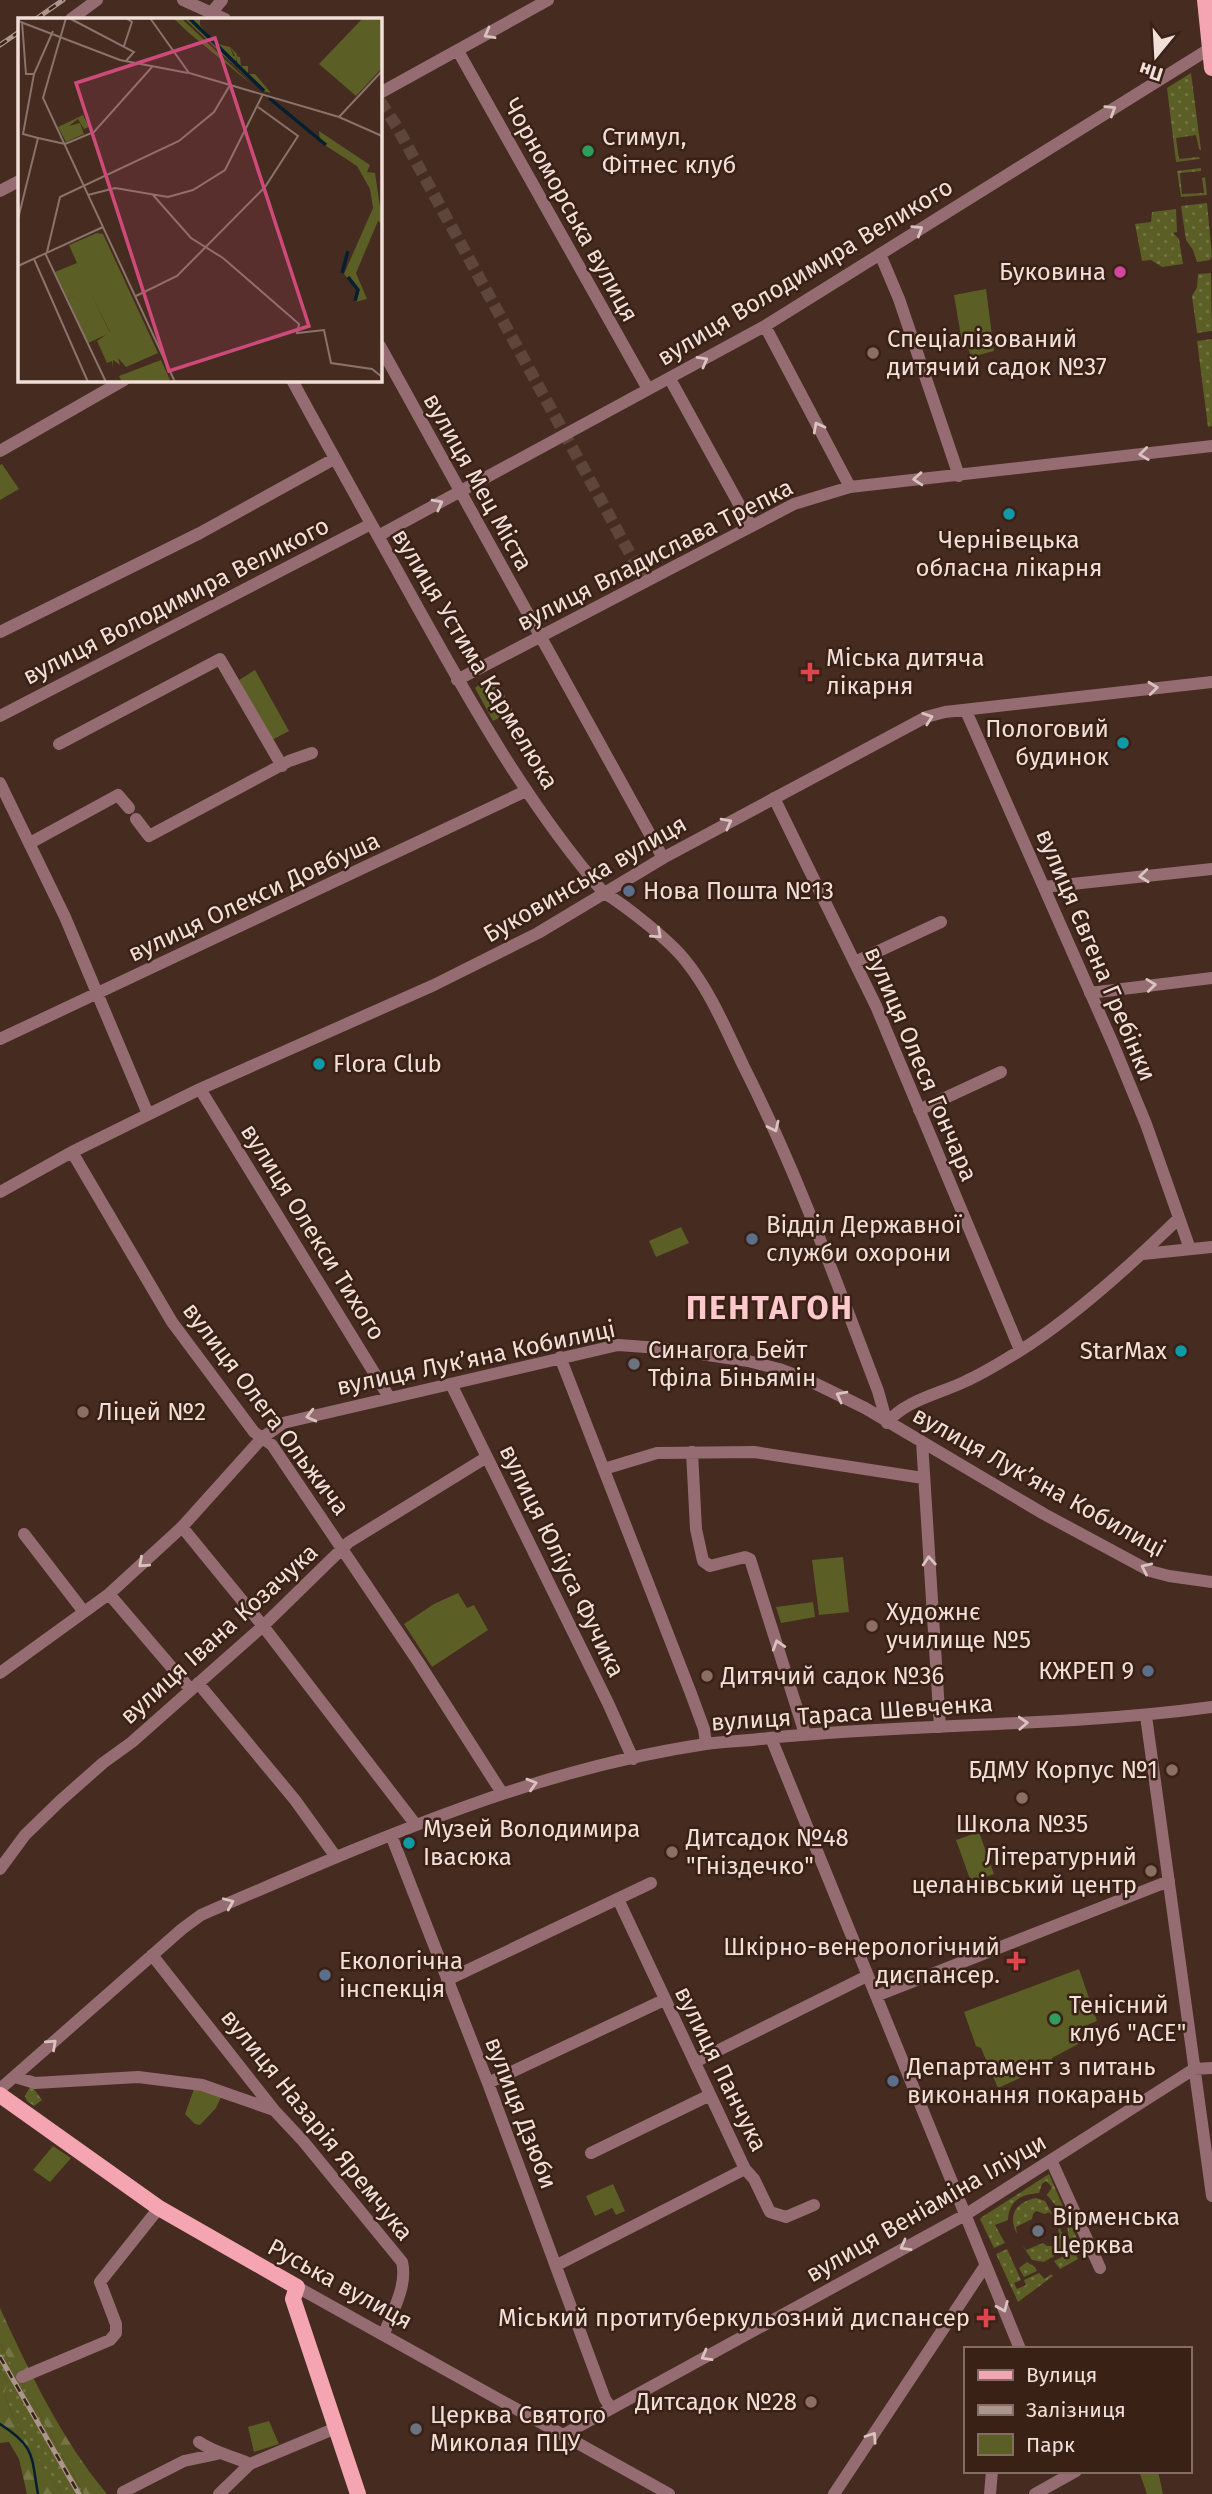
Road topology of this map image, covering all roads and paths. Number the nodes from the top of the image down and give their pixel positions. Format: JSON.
{"nodes":[{"id":1,"x":97,"y":0,"type":"edge"},
{"id":2,"x":183,"y":0,"type":"edge"},
{"id":3,"x":222,"y":0,"type":"edge"},
{"id":4,"x":548,"y":0,"type":"edge"},
{"id":5,"x":1205,"y":0,"type":"edge"},
{"id":6,"x":213,"y":16,"type":"edge"},
{"id":7,"x":72,"y":18,"type":"edge"},
{"id":8,"x":1209,"y":49,"type":"junction"},
{"id":9,"x":458,"y":51,"type":"junction"},
{"id":10,"x":1212,"y":68,"type":"edge"},
{"id":11,"x":382,"y":92,"type":"edge"},
{"id":12,"x":18,"y":182,"type":"edge"},
{"id":13,"x":0,"y":191,"type":"edge"},
{"id":14,"x":880,"y":254,"type":"junction"},
{"id":15,"x":765,"y":326,"type":"junction"},
{"id":16,"x":382,"y":350,"type":"edge"},
{"id":17,"x":670,"y":379,"type":"junction"},
{"id":18,"x":121,"y":382,"type":"edge"},
{"id":19,"x":293,"y":382,"type":"edge"},
{"id":20,"x":648,"y":390,"type":"junction"},
{"id":21,"x":1212,"y":446,"type":"edge"},
{"id":22,"x":0,"y":451,"type":"edge"},
{"id":23,"x":334,"y":458,"type":"junction"},
{"id":24,"x":959,"y":476,"type":"junction"},
{"id":25,"x":850,"y":487,"type":"junction"},
{"id":26,"x":460,"y":492,"type":"junction"},
{"id":27,"x":371,"y":524,"type":"junction"},
{"id":28,"x":751,"y":526,"type":"junction"},
{"id":29,"x":377,"y":536,"type":"junction"},
{"id":30,"x":0,"y":632,"type":"edge"},
{"id":31,"x":540,"y":637,"type":"junction"},
{"id":32,"x":457,"y":680,"type":"junction"},
{"id":33,"x":1212,"y":682,"type":"edge"},
{"id":34,"x":966,"y":711,"type":"junction"},
{"id":35,"x":0,"y":716,"type":"edge"},
{"id":36,"x":60,"y":744,"type":"dead end"},
{"id":37,"x":312,"y":753,"type":"dead end"},
{"id":38,"x":282,"y":766,"type":"junction"},
{"id":39,"x":0,"y":783,"type":"edge"},
{"id":40,"x":526,"y":791,"type":"junction"},
{"id":41,"x":774,"y":798,"type":"junction"},
{"id":42,"x":30,"y":843,"type":"junction"},
{"id":43,"x":663,"y":858,"type":"junction"},
{"id":44,"x":1212,"y":869,"type":"edge"},
{"id":45,"x":1044,"y":887,"type":"junction"},
{"id":46,"x":603,"y":892,"type":"junction"},
{"id":47,"x":941,"y":922,"type":"dead end"},
{"id":48,"x":855,"y":962,"type":"junction"},
{"id":49,"x":1212,"y":978,"type":"edge"},
{"id":50,"x":1090,"y":993,"type":"junction"},
{"id":51,"x":98,"y":994,"type":"junction"},
{"id":52,"x":0,"y":1039,"type":"edge"},
{"id":53,"x":1001,"y":1072,"type":"dead end"},
{"id":54,"x":200,"y":1089,"type":"junction"},
{"id":55,"x":919,"y":1110,"type":"junction"},
{"id":56,"x":148,"y":1114,"type":"junction"},
{"id":57,"x":72,"y":1152,"type":"junction"},
{"id":58,"x":0,"y":1192,"type":"edge"},
{"id":59,"x":1179,"y":1218,"type":"junction"},
{"id":60,"x":1212,"y":1247,"type":"edge"},
{"id":61,"x":1190,"y":1250,"type":"junction"},
{"id":62,"x":1143,"y":1254,"type":"junction"},
{"id":63,"x":1020,"y":1350,"type":"junction"},
{"id":64,"x":560,"y":1357,"type":"junction"},
{"id":65,"x":451,"y":1384,"type":"junction"},
{"id":66,"x":389,"y":1397,"type":"junction"},
{"id":67,"x":887,"y":1423,"type":"junction"},
{"id":68,"x":262,"y":1438,"type":"junction"},
{"id":69,"x":922,"y":1442,"type":"junction"},
{"id":70,"x":692,"y":1452,"type":"junction"},
{"id":71,"x":487,"y":1457,"type":"junction"},
{"id":72,"x":604,"y":1469,"type":"junction"},
{"id":73,"x":923,"y":1478,"type":"junction"},
{"id":74,"x":182,"y":1527,"type":"junction"},
{"id":75,"x":24,"y":1534,"type":"dead end"},
{"id":76,"x":342,"y":1548,"type":"junction"},
{"id":77,"x":1212,"y":1583,"type":"edge"},
{"id":78,"x":109,"y":1594,"type":"junction"},
{"id":79,"x":84,"y":1612,"type":"junction"},
{"id":80,"x":263,"y":1626,"type":"junction"},
{"id":81,"x":2,"y":1668,"type":"edge"},
{"id":82,"x":195,"y":1686,"type":"junction"},
{"id":83,"x":1212,"y":1707,"type":"edge"},
{"id":84,"x":1146,"y":1716,"type":"junction"},
{"id":85,"x":940,"y":1727,"type":"junction"},
{"id":86,"x":805,"y":1734,"type":"junction"},
{"id":87,"x":771,"y":1738,"type":"junction"},
{"id":88,"x":706,"y":1744,"type":"junction"},
{"id":89,"x":633,"y":1759,"type":"junction"},
{"id":90,"x":502,"y":1794,"type":"junction"},
{"id":91,"x":416,"y":1825,"type":"junction"},
{"id":92,"x":391,"y":1835,"type":"junction"},
{"id":93,"x":336,"y":1857,"type":"junction"},
{"id":94,"x":0,"y":1869,"type":"edge"},
{"id":95,"x":1169,"y":1881,"type":"junction"},
{"id":96,"x":651,"y":1883,"type":"dead end"},
{"id":97,"x":618,"y":1899,"type":"junction"},
{"id":98,"x":152,"y":1955,"type":"junction"},
{"id":99,"x":867,"y":1976,"type":"junction"},
{"id":100,"x":447,"y":1980,"type":"junction"},
{"id":101,"x":876,"y":1996,"type":"junction"},
{"id":102,"x":664,"y":2000,"type":"junction"},
{"id":103,"x":695,"y":2062,"type":"junction"},
{"id":104,"x":1212,"y":2068,"type":"edge"},
{"id":105,"x":1194,"y":2069,"type":"junction"},
{"id":106,"x":15,"y":2077,"type":"junction"},
{"id":107,"x":488,"y":2083,"type":"junction"},
{"id":108,"x":0,"y":2089,"type":"edge"},
{"id":109,"x":0,"y":2095,"type":"edge"},
{"id":110,"x":710,"y":2095,"type":"junction"},
{"id":111,"x":274,"y":2110,"type":"junction"},
{"id":112,"x":591,"y":2153,"type":"dead end"},
{"id":113,"x":1051,"y":2160,"type":"junction"},
{"id":114,"x":745,"y":2169,"type":"junction"},
{"id":115,"x":1212,"y":2196,"type":"edge"},
{"id":116,"x":814,"y":2205,"type":"dead end"},
{"id":117,"x":159,"y":2208,"type":"junction"},
{"id":118,"x":965,"y":2215,"type":"junction"},
{"id":119,"x":556,"y":2265,"type":"junction"},
{"id":120,"x":985,"y":2266,"type":"junction"},
{"id":121,"x":1100,"y":2268,"type":"dead end"},
{"id":122,"x":297,"y":2287,"type":"junction"},
{"id":123,"x":384,"y":2334,"type":"junction"},
{"id":124,"x":1019,"y":2347,"type":"edge"},
{"id":125,"x":22,"y":2377,"type":"dead end"},
{"id":126,"x":611,"y":2408,"type":"junction"},
{"id":127,"x":336,"y":2428,"type":"junction"},
{"id":128,"x":563,"y":2435,"type":"junction"},
{"id":129,"x":199,"y":2442,"type":"dead end"},
{"id":130,"x":218,"y":2454,"type":"junction"},
{"id":131,"x":250,"y":2464,"type":"junction"},
{"id":132,"x":992,"y":2473,"type":"edge"},
{"id":133,"x":1072,"y":2473,"type":"edge"},
{"id":134,"x":123,"y":2492,"type":"edge"},
{"id":135,"x":355,"y":2493,"type":"edge"},
{"id":136,"x":219,"y":2494,"type":"edge"},
{"id":137,"x":669,"y":2494,"type":"edge"},
{"id":138,"x":834,"y":2494,"type":"edge"},
{"id":139,"x":990,"y":2494,"type":"edge"},
{"id":140,"x":1035,"y":2494,"type":"edge"}],
"edges":[{"from":1,"to":7,"type":"street"},
{"from":2,"to":6,"type":"street"},
{"from":3,"to":6,"type":"street"},
{"from":4,"to":9,"type":"street","one_way":true},
{"from":5,"to":8,"type":"main road"},
{"from":8,"to":10,"type":"main road"},
{"from":14,"to":8,"type":"street","name":"вулиця Володимира Великого","one_way":true},
{"from":9,"to":11,"type":"street"},
{"from":9,"to":20,"type":"street","name":"Чорноморська вулиця"},
{"from":12,"to":13,"type":"street"},
{"from":14,"to":15,"type":"street","name":"вулиця Володимира Великого"},
{"from":14,"to":24,"type":"street"},
{"from":17,"to":15,"type":"street","name":"вулиця Володимира Великого","one_way":true},
{"from":25,"to":15,"type":"street","one_way":true},
{"from":16,"to":26,"type":"street","name":"вулиця Мец Міста"},
{"from":17,"to":20,"type":"street","name":"вулиця Володимира Великого"},
{"from":17,"to":28,"type":"street"},
{"from":18,"to":22,"type":"street"},
{"from":19,"to":23,"type":"street","name":"вулиця Устима Кармелюка"},
{"from":20,"to":26,"type":"street","name":"вулиця Володимира Великого"},
{"from":21,"to":24,"type":"street","name":"вулиця Владислава Трепка","one_way":true},
{"from":23,"to":27,"type":"street","name":"вулиця Устима Кармелюка"},
{"from":23,"to":30,"type":"street"},
{"from":24,"to":25,"type":"street","name":"вулиця Владислава Трепка","one_way":true},
{"from":25,"to":28,"type":"street","name":"вулиця Владислава Трепка"},
{"from":29,"to":26,"type":"street","name":"вулиця Володимира Великого","one_way":true},
{"from":26,"to":31,"type":"street","name":"вулиця Мец Міста"},
{"from":27,"to":29,"type":"street","name":"вулиця Устима Кармелюка"},
{"from":27,"to":35,"type":"street","name":"вулиця Володимира Великого"},
{"from":28,"to":31,"type":"street","name":"вулиця Владислава Трепка"},
{"from":29,"to":32,"type":"street","name":"вулиця Устима Кармелюка"},
{"from":31,"to":32,"type":"street","name":"вулиця Владислава Трепка"},
{"from":31,"to":43,"type":"street","name":"вулиця Мец Міста"},
{"from":32,"to":40,"type":"street","name":"вулиця Устима Кармелюка"},
{"from":34,"to":33,"type":"street","name":"Буковинська вулиця","one_way":true},
{"from":41,"to":34,"type":"street","name":"Буковинська вулиця","one_way":true},
{"from":34,"to":45,"type":"street","name":"вулиця Євгена Гребінки"},
{"from":36,"to":38,"type":"street"},
{"from":37,"to":38,"type":"street"},
{"from":38,"to":42,"type":"street"},
{"from":39,"to":42,"type":"street"},
{"from":40,"to":46,"type":"street","name":"вулиця Устима Кармелюка"},
{"from":40,"to":51,"type":"street","name":"вулиця Олекси Довбуша"},
{"from":43,"to":41,"type":"street","name":"Буковинська вулиця","one_way":true},
{"from":41,"to":48,"type":"street","name":"вулиця Олеся Гончара"},
{"from":42,"to":51,"type":"street"},
{"from":43,"to":46,"type":"street","name":"Буковинська вулиця"},
{"from":44,"to":45,"type":"street","one_way":true},
{"from":45,"to":50,"type":"street","name":"вулиця Євгена Гребінки"},
{"from":46,"to":54,"type":"street","name":"Буковинська вулиця"},
{"from":46,"to":67,"type":"street","name":"вулиця Устима Кармелюка","one_way":true},
{"from":47,"to":48,"type":"street"},
{"from":48,"to":55,"type":"street","name":"вулиця Олеся Гончара"},
{"from":50,"to":49,"type":"street","one_way":true},
{"from":50,"to":59,"type":"street","name":"вулиця Євгена Гребінки"},
{"from":51,"to":52,"type":"street","name":"вулиця Олекси Довбуша"},
{"from":51,"to":56,"type":"street"},
{"from":53,"to":55,"type":"street"},
{"from":54,"to":56,"type":"street","name":"Буковинська вулиця"},
{"from":54,"to":66,"type":"street","name":"вулиця Олекси Тихого"},
{"from":55,"to":63,"type":"street","name":"вулиця Олеся Гончара"},
{"from":56,"to":57,"type":"street","name":"Буковинська вулиця"},
{"from":57,"to":58,"type":"street","name":"Буковинська вулиця"},
{"from":57,"to":68,"type":"street","name":"вулиця Олега Ольжича"},
{"from":59,"to":61,"type":"street","name":"вулиця Євгена Гребінки"},
{"from":59,"to":62,"type":"street"},
{"from":60,"to":61,"type":"street"},
{"from":61,"to":62,"type":"street"},
{"from":62,"to":63,"type":"street"},
{"from":63,"to":67,"type":"street"},
{"from":64,"to":65,"type":"street","name":"вулиця Лукʼяна Кобилиці"},
{"from":67,"to":64,"type":"street","name":"вулиця Лукʼяна Кобилиці","one_way":true},
{"from":64,"to":72,"type":"street"},
{"from":65,"to":66,"type":"street","name":"вулиця Лукʼяна Кобилиці"},
{"from":65,"to":71,"type":"street","name":"вулиця Юліуса Фучика"},
{"from":66,"to":68,"type":"street","name":"вулиця Лукʼяна Кобилиці","one_way":true},
{"from":67,"to":69,"type":"street","name":"вулиця Лукʼяна Кобилиці"},
{"from":68,"to":74,"type":"street","name":"вулиця Лукʼяна Кобилиці"},
{"from":68,"to":76,"type":"street","name":"вулиця Олега Ольжича"},
{"from":69,"to":73,"type":"street"},
{"from":77,"to":69,"type":"street","name":"вулиця Лукʼяна Кобилиці","one_way":true},
{"from":70,"to":72,"type":"street"},
{"from":70,"to":73,"type":"street"},
{"from":86,"to":70,"type":"street","one_way":true},
{"from":71,"to":76,"type":"street","name":"вулиця Івана Козачука"},
{"from":71,"to":89,"type":"street","name":"вулиця Юліуса Фучика"},
{"from":72,"to":88,"type":"street"},
{"from":85,"to":73,"type":"street","one_way":true},
{"from":74,"to":78,"type":"street","name":"вулиця Лукʼяна Кобилиці","one_way":true},
{"from":74,"to":80,"type":"street"},
{"from":75,"to":79,"type":"street"},
{"from":76,"to":80,"type":"street","name":"вулиця Івана Козачука"},
{"from":76,"to":90,"type":"street","name":"вулиця Олега Ольжича"},
{"from":78,"to":79,"type":"street","name":"вулиця Лукʼяна Кобилиці"},
{"from":78,"to":82,"type":"street"},
{"from":79,"to":81,"type":"street","name":"вулиця Лукʼяна Кобилиці"},
{"from":80,"to":82,"type":"street","name":"вулиця Івана Козачука"},
{"from":80,"to":91,"type":"street"},
{"from":82,"to":93,"type":"street"},
{"from":82,"to":94,"type":"street","name":"вулиця Івана Козачука"},
{"from":83,"to":84,"type":"street","name":"вулиця Тараса Шевченка"},
{"from":85,"to":84,"type":"street","name":"вулиця Тараса Шевченка","one_way":true},
{"from":84,"to":95,"type":"street"},
{"from":85,"to":86,"type":"street","name":"вулиця Тараса Шевченка"},
{"from":86,"to":87,"type":"street","name":"вулиця Тараса Шевченка"},
{"from":87,"to":88,"type":"street","name":"вулиця Тараса Шевченка"},
{"from":87,"to":99,"type":"street"},
{"from":88,"to":89,"type":"street","name":"вулиця Тараса Шевченка"},
{"from":90,"to":89,"type":"street","name":"вулиця Тараса Шевченка","one_way":true},
{"from":90,"to":91,"type":"street","name":"вулиця Тараса Шевченка"},
{"from":91,"to":92,"type":"street","name":"вулиця Тараса Шевченка"},
{"from":92,"to":93,"type":"street","name":"вулиця Тараса Шевченка"},
{"from":92,"to":100,"type":"street","name":"вулиця Дзюби"},
{"from":98,"to":93,"type":"street","name":"вулиця Тараса Шевченка","one_way":true},
{"from":95,"to":101,"type":"street"},
{"from":95,"to":105,"type":"street"},
{"from":96,"to":97,"type":"street"},
{"from":97,"to":100,"type":"street"},
{"from":97,"to":102,"type":"street","name":"вулиця Панчука"},
{"from":106,"to":98,"type":"street","name":"вулиця Тараса Шевченка","one_way":true},
{"from":98,"to":111,"type":"street","name":"вулиця Назарія Яремчука"},
{"from":99,"to":101,"type":"street"},
{"from":99,"to":103,"type":"street"},
{"from":100,"to":107,"type":"street","name":"вулиця Дзюби"},
{"from":101,"to":118,"type":"street"},
{"from":102,"to":103,"type":"street","name":"вулиця Панчука"},
{"from":102,"to":107,"type":"street"},
{"from":103,"to":110,"type":"street","name":"вулиця Панчука"},
{"from":104,"to":105,"type":"street"},
{"from":105,"to":113,"type":"street","name":"вулиця Веніаміна Іліуци"},
{"from":105,"to":115,"type":"street"},
{"from":106,"to":108,"type":"street","name":"вулиця Тараса Шевченка"},
{"from":106,"to":111,"type":"street"},
{"from":107,"to":119,"type":"street","name":"вулиця Дзюби"},
{"from":109,"to":117,"type":"main road","name":"Руська вулиця"},
{"from":110,"to":112,"type":"street"},
{"from":110,"to":114,"type":"street","name":"вулиця Панчука"},
{"from":111,"to":123,"type":"street","name":"вулиця Назарія Яремчука"},
{"from":113,"to":118,"type":"street","name":"вулиця Веніаміна Іліуци"},
{"from":113,"to":121,"type":"street"},
{"from":114,"to":116,"type":"street","name":"вулиця Панчука"},
{"from":114,"to":119,"type":"street"},
{"from":117,"to":122,"type":"main road","name":"Руська вулиця"},
{"from":117,"to":125,"type":"street"},
{"from":118,"to":120,"type":"street"},
{"from":118,"to":126,"type":"street","name":"вулиця Веніаміна Іліуци","one_way":true},
{"from":119,"to":126,"type":"street","name":"вулиця Дзюби"},
{"from":120,"to":124,"type":"street","one_way":true},
{"from":138,"to":120,"type":"street","one_way":true},
{"from":122,"to":123,"type":"street","name":"Руська вулиця"},
{"from":122,"to":127,"type":"main road"},
{"from":123,"to":128,"type":"street","name":"Руська вулиця"},
{"from":126,"to":128,"type":"street","name":"вулиця Веніаміна Іліуци"},
{"from":127,"to":131,"type":"street"},
{"from":127,"to":135,"type":"main road"},
{"from":128,"to":137,"type":"street","name":"Руська вулиця"},
{"from":129,"to":130,"type":"street"},
{"from":130,"to":131,"type":"street"},
{"from":130,"to":134,"type":"street"},
{"from":131,"to":136,"type":"street"},
{"from":132,"to":139,"type":"street"},
{"from":133,"to":140,"type":"street"}]}
